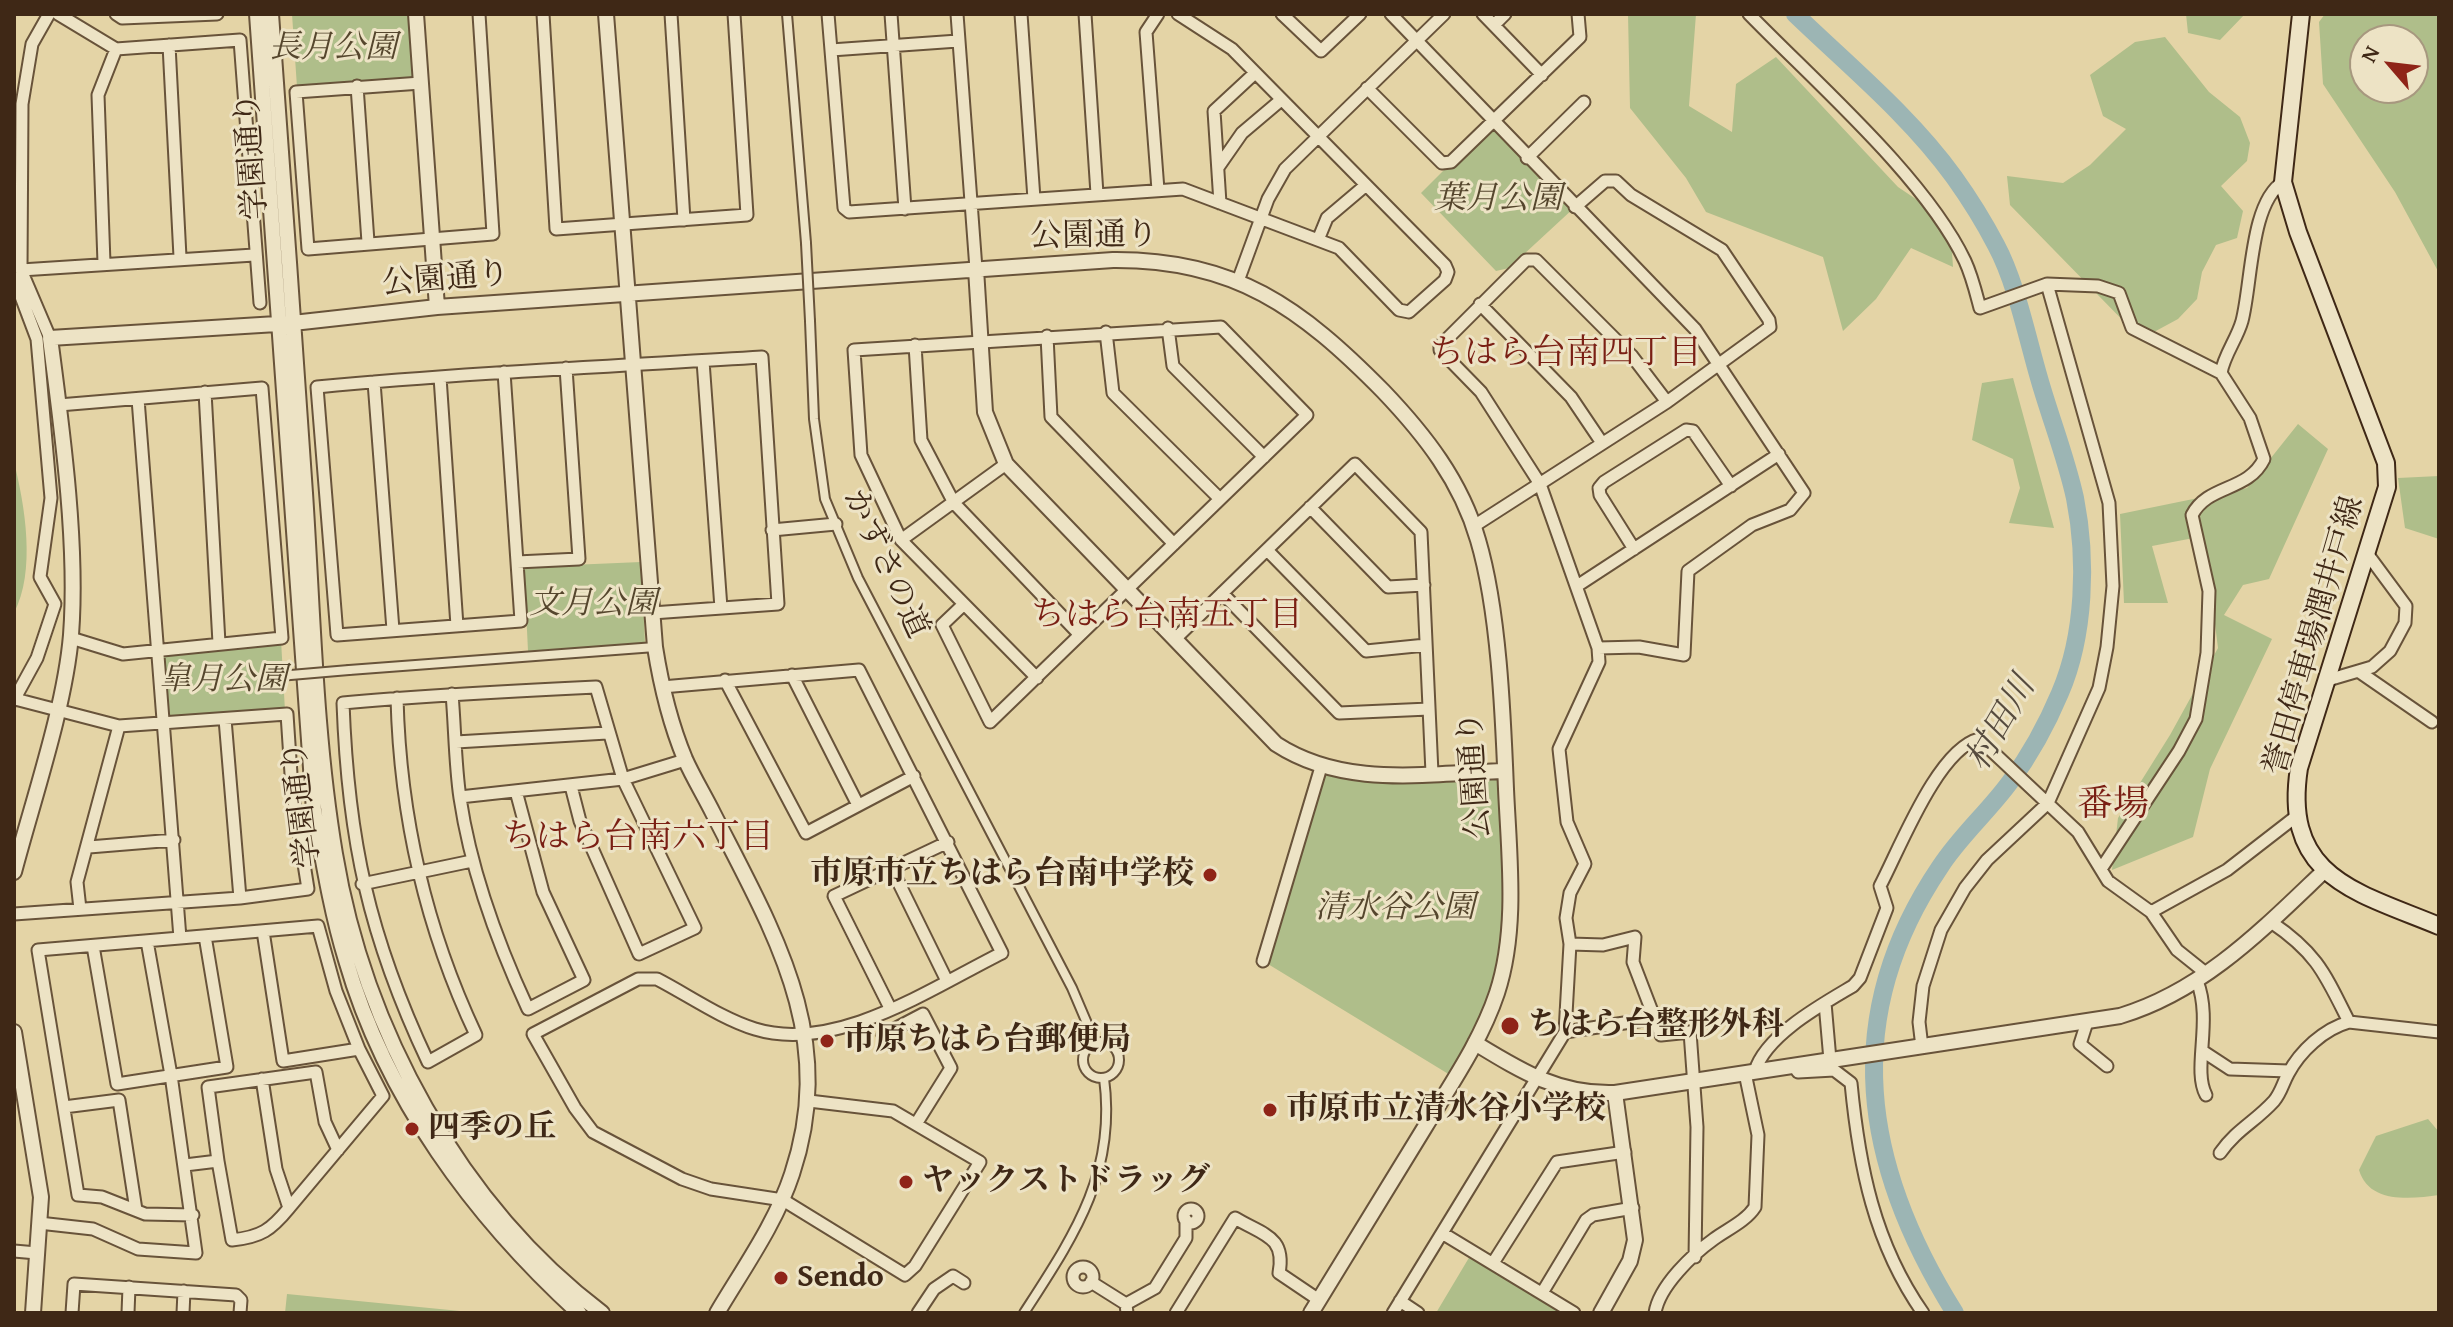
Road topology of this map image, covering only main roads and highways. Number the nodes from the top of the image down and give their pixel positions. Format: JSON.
{"nodes":[{"id":1,"x":2301,"y":14,"type":"edge"},
{"id":2,"x":2439,"y":926,"type":"edge"}],
"edges":[{"from":1,"to":2,"type":"main road","name":"誉田停車場潤井戸線"}]}
